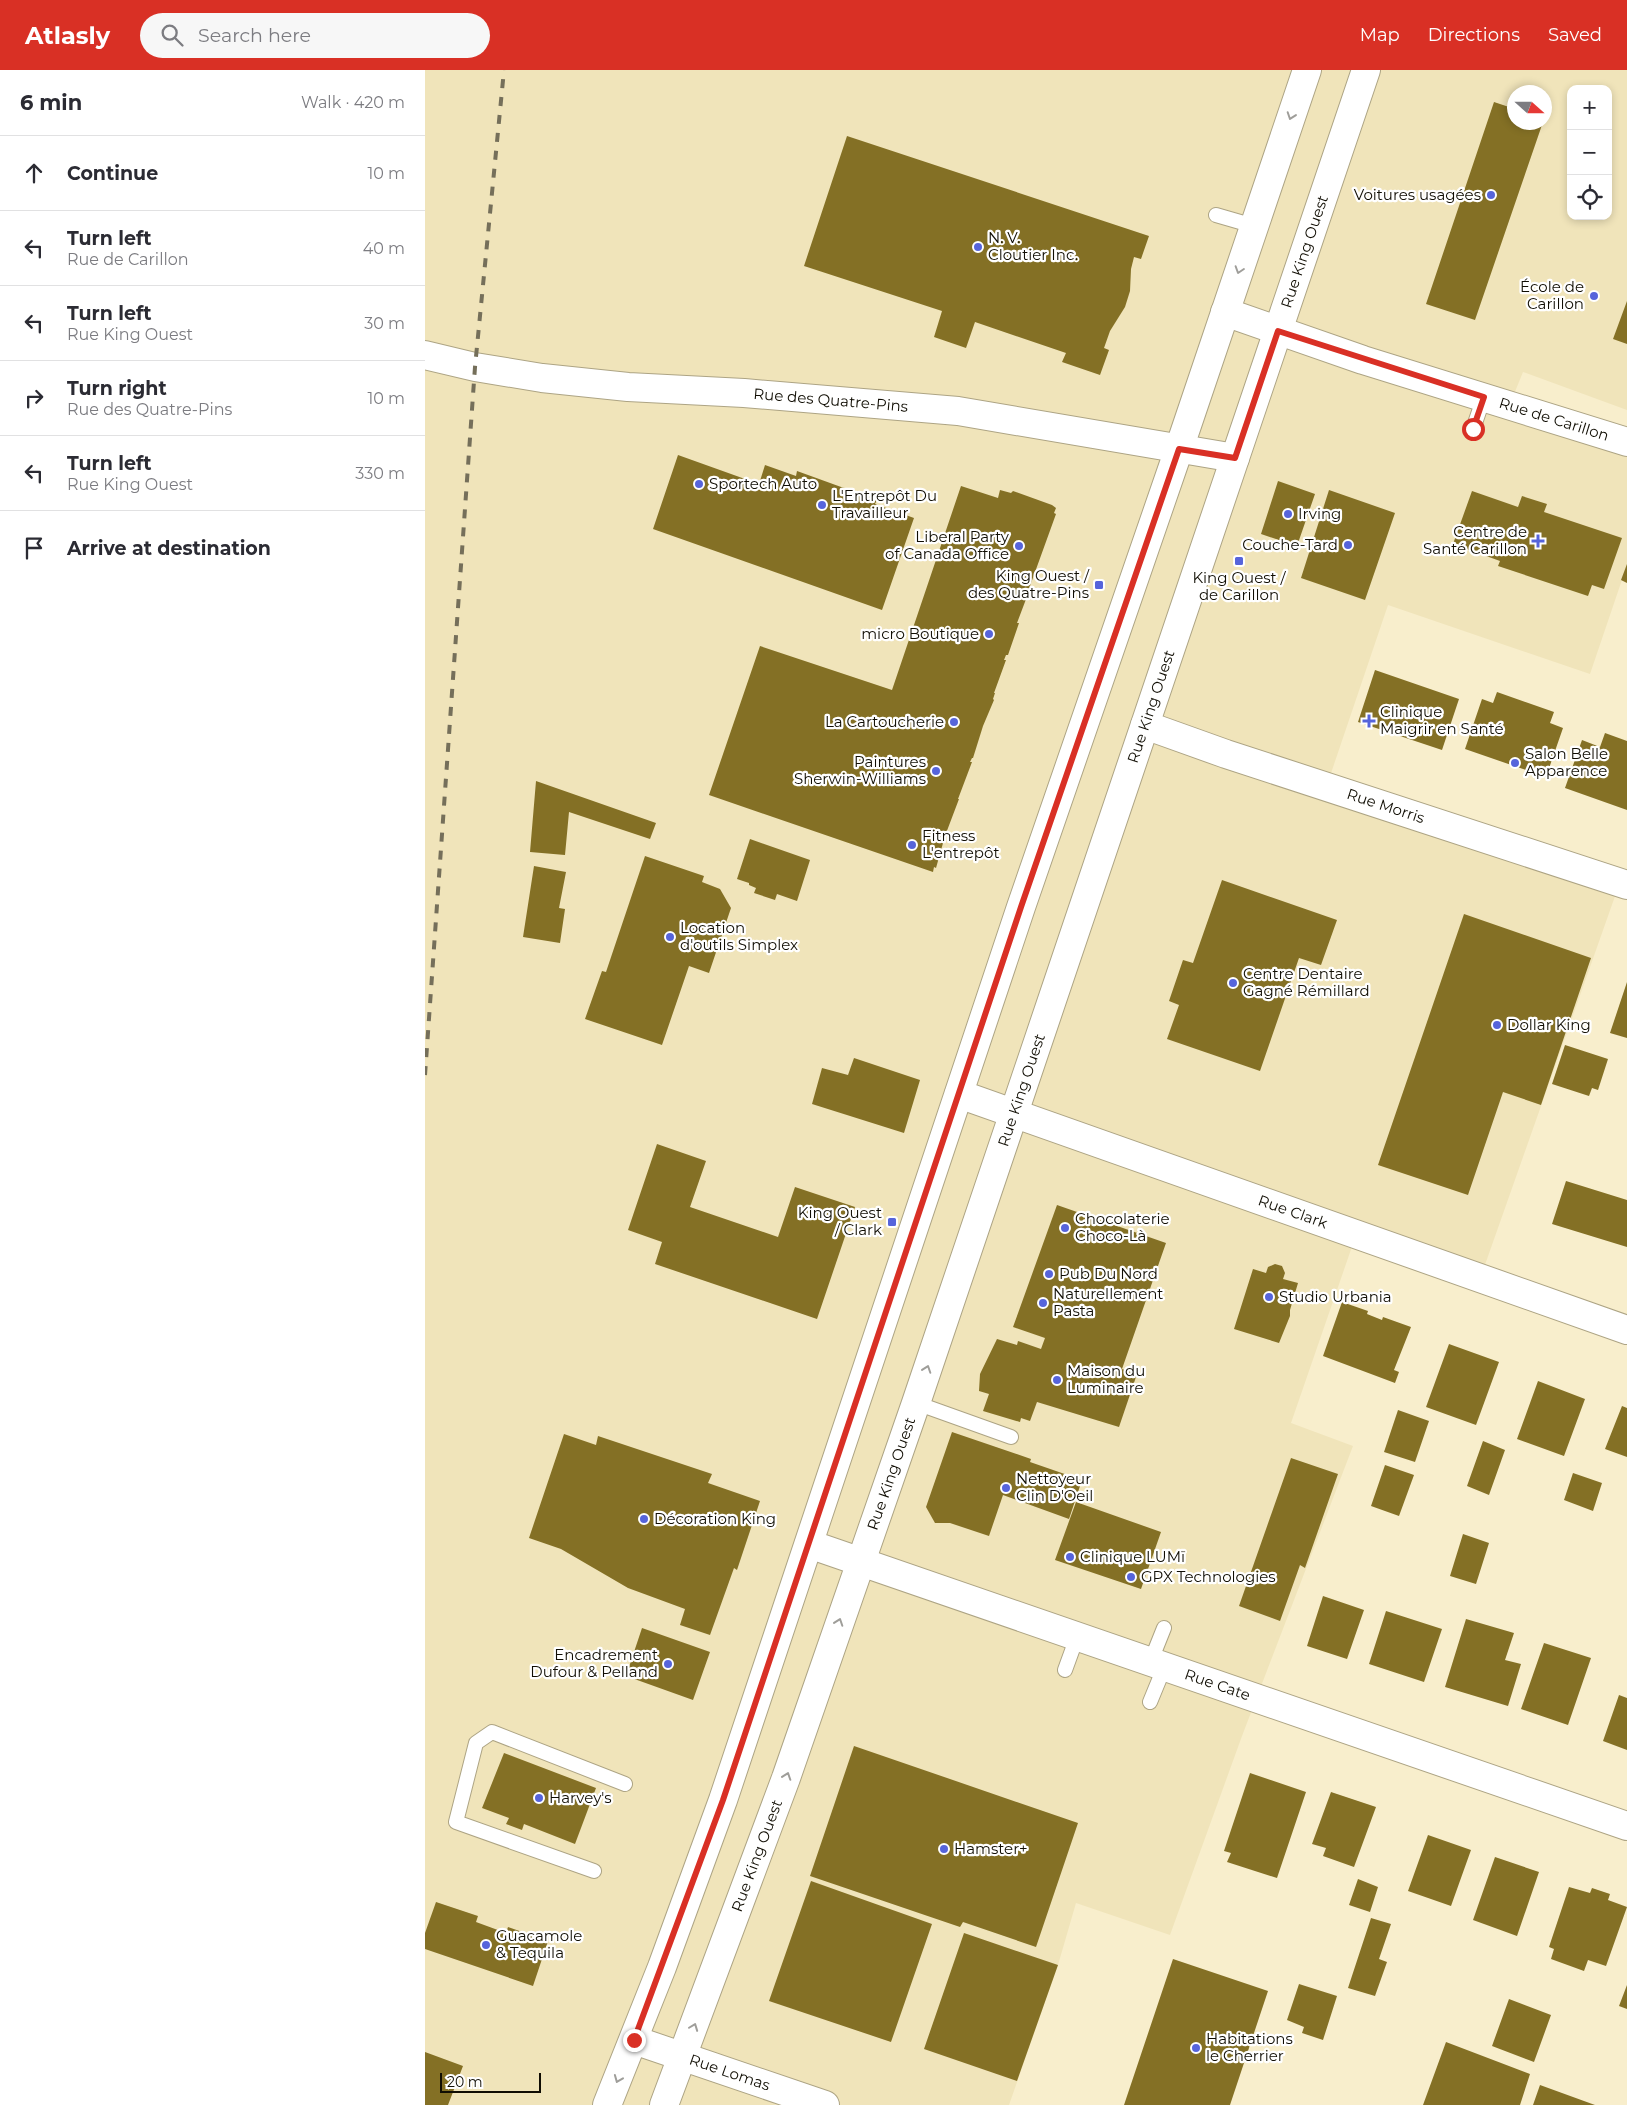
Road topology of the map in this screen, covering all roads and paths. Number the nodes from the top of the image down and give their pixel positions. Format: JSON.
{"nodes":[{"id":1,"x":1307,"y":70,"type":"edge"},
{"id":2,"x":1366,"y":70,"type":"edge"},
{"id":3,"x":1216,"y":215,"type":"dead end"},
{"id":4,"x":1253,"y":226,"type":"junction"},
{"id":5,"x":1225,"y":312,"type":"junction"},
{"id":6,"x":1278,"y":331,"type":"junction"},
{"id":7,"x":425,"y":355,"type":"edge"},
{"id":8,"x":1484,"y":397,"type":"junction"},
{"id":9,"x":1473,"y":429,"type":"dead end"},
{"id":10,"x":1627,"y":442,"type":"edge"},
{"id":11,"x":1179,"y":449,"type":"junction"},
{"id":12,"x":1235,"y":458,"type":"junction"},
{"id":13,"x":1145,"y":726,"type":"junction"},
{"id":14,"x":1627,"y":885,"type":"edge"},
{"id":15,"x":959,"y":1094,"type":"junction"},
{"id":16,"x":1013,"y":1114,"type":"junction"},
{"id":17,"x":1627,"y":1330,"type":"edge"},
{"id":18,"x":915,"y":1403,"type":"junction"},
{"id":19,"x":1011,"y":1437,"type":"dead end"},
{"id":20,"x":809,"y":1544,"type":"junction"},
{"id":21,"x":860,"y":1562,"type":"junction"},
{"id":22,"x":1164,"y":1628,"type":"dead end"},
{"id":23,"x":1077,"y":1637,"type":"junction"},
{"id":24,"x":1157,"y":1665,"type":"junction"},
{"id":25,"x":1065,"y":1670,"type":"dead end"},
{"id":26,"x":1150,"y":1702,"type":"dead end"},
{"id":27,"x":625,"y":1784,"type":"dead end"},
{"id":28,"x":1627,"y":1826,"type":"edge"},
{"id":29,"x":594,"y":1871,"type":"dead end"},
{"id":30,"x":634,"y":2040,"type":"junction"},
{"id":31,"x":683,"y":2056,"type":"junction"},
{"id":32,"x":607,"y":2105,"type":"edge"},
{"id":33,"x":664,"y":2105,"type":"edge"},
{"id":34,"x":825,"y":2105,"type":"edge"}],
"edges":[{"from":1,"to":4,"type":"main road","one_way":true},
{"from":2,"to":6,"type":"main road","name":"Rue King Ouest"},
{"from":3,"to":4,"type":"lane"},
{"from":4,"to":5,"type":"main road","one_way":true},
{"from":5,"to":6,"type":"main road","name":"Rue de Carillon"},
{"from":5,"to":11,"type":"main road"},
{"from":6,"to":8,"type":"main road","name":"Rue de Carillon"},
{"from":6,"to":12,"type":"main road","name":"Rue King Ouest"},
{"from":7,"to":11,"type":"main road","name":"Rue des Quatre-Pins"},
{"from":8,"to":9,"type":"lane"},
{"from":8,"to":10,"type":"main road","name":"Rue de Carillon"},
{"from":11,"to":12,"type":"main road","name":"Rue des Quatre-Pins"},
{"from":11,"to":15,"type":"main road"},
{"from":12,"to":13,"type":"main road","name":"Rue King Ouest"},
{"from":13,"to":14,"type":"main road","name":"Rue Morris"},
{"from":13,"to":16,"type":"main road","name":"Rue King Ouest"},
{"from":15,"to":16,"type":"main road","name":"Rue Clark"},
{"from":15,"to":20,"type":"main road"},
{"from":16,"to":17,"type":"main road","name":"Rue Clark"},
{"from":18,"to":16,"type":"main road","name":"Rue King Ouest","one_way":true},
{"from":18,"to":19,"type":"lane"},
{"from":18,"to":21,"type":"main road","name":"Rue King Ouest"},
{"from":20,"to":21,"type":"main road","name":"Rue Cate"},
{"from":20,"to":30,"type":"main road"},
{"from":21,"to":23,"type":"main road","name":"Rue Cate"},
{"from":31,"to":21,"type":"main road","name":"Rue King Ouest","one_way":true},
{"from":22,"to":24,"type":"lane"},
{"from":23,"to":24,"type":"main road","name":"Rue Cate"},
{"from":23,"to":25,"type":"lane"},
{"from":24,"to":26,"type":"lane"},
{"from":24,"to":28,"type":"main road","name":"Rue Cate"},
{"from":27,"to":29,"type":"lane"},
{"from":30,"to":31,"type":"main road","name":"Rue Lomas"},
{"from":30,"to":32,"type":"main road","one_way":true},
{"from":31,"to":33,"type":"main road","name":"Rue King Ouest"},
{"from":31,"to":34,"type":"main road","name":"Rue Lomas"}]}
